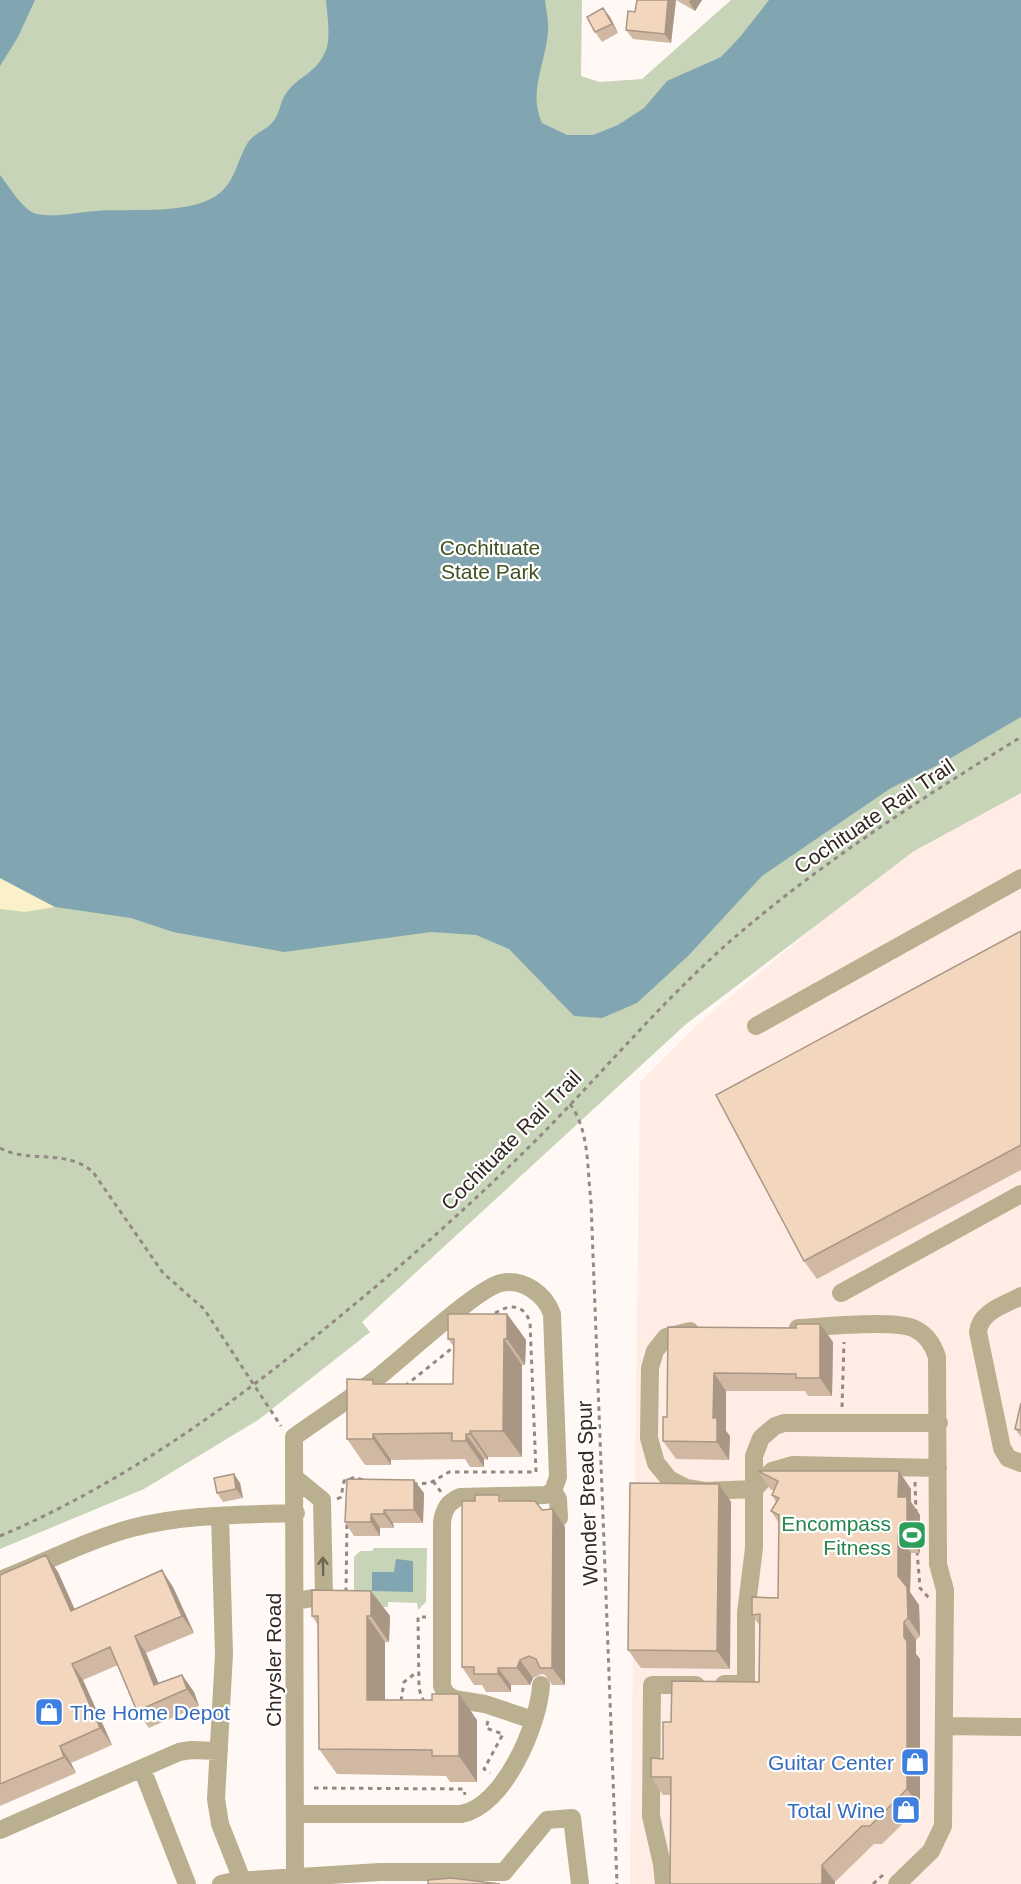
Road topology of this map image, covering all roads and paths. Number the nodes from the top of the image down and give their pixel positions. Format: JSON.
{"nodes":[{"id":1,"x":1021,"y":736,"type":"edge"},
{"id":2,"x":1021,"y":878,"type":"edge"},
{"id":3,"x":756,"y":1026,"type":"dead end"},
{"id":4,"x":570,"y":1104,"type":"junction"},
{"id":5,"x":0,"y":1148,"type":"edge"},
{"id":6,"x":1021,"y":1194,"type":"edge"},
{"id":7,"x":841,"y":1293,"type":"dead end"},
{"id":8,"x":1021,"y":1296,"type":"edge"},
{"id":9,"x":485,"y":1321,"type":"edge"},
{"id":10,"x":785,"y":1328,"type":"edge"},
{"id":11,"x":702,"y":1330,"type":"edge"},
{"id":12,"x":458,"y":1343,"type":"edge"},
{"id":13,"x":253,"y":1385,"type":"junction"},
{"id":14,"x":404,"y":1387,"type":"edge"},
{"id":15,"x":939,"y":1423,"type":"junction"},
{"id":16,"x":294,"y":1437,"type":"junction"},
{"id":17,"x":1021,"y":1462,"type":"edge"},
{"id":18,"x":938,"y":1468,"type":"junction"},
{"id":19,"x":295,"y":1478,"type":"junction"},
{"id":20,"x":372,"y":1482,"type":"edge"},
{"id":21,"x":404,"y":1483,"type":"edge"},
{"id":22,"x":915,"y":1485,"type":"dead end"},
{"id":23,"x":754,"y":1489,"type":"junction"},
{"id":24,"x":553,"y":1491,"type":"junction"},
{"id":25,"x":331,"y":1497,"type":"dead end"},
{"id":26,"x":296,"y":1513,"type":"junction"},
{"id":27,"x":220,"y":1516,"type":"junction"},
{"id":28,"x":916,"y":1517,"type":"dead end"},
{"id":29,"x":559,"y":1518,"type":"dead end"},
{"id":30,"x":0,"y":1536,"type":"edge"},
{"id":31,"x":917,"y":1549,"type":"dead end"},
{"id":32,"x":0,"y":1580,"type":"edge"},
{"id":33,"x":929,"y":1599,"type":"dead end"},
{"id":34,"x":296,"y":1601,"type":"junction"},
{"id":35,"x":418,"y":1672,"type":"dead end"},
{"id":36,"x":541,"y":1685,"type":"edge"},
{"id":37,"x":427,"y":1706,"type":"edge"},
{"id":38,"x":421,"y":1709,"type":"edge"},
{"id":39,"x":400,"y":1711,"type":"edge"},
{"id":40,"x":533,"y":1720,"type":"junction"},
{"id":41,"x":945,"y":1726,"type":"junction"},
{"id":42,"x":1021,"y":1727,"type":"edge"},
{"id":43,"x":219,"y":1751,"type":"junction"},
{"id":44,"x":142,"y":1769,"type":"junction"},
{"id":45,"x":295,"y":1814,"type":"junction"},
{"id":46,"x":0,"y":1830,"type":"edge"},
{"id":47,"x":893,"y":1877,"type":"edge"},
{"id":48,"x":350,"y":1879,"type":"edge"},
{"id":49,"x":242,"y":1880,"type":"junction"},
{"id":50,"x":295,"y":1881,"type":"edge"},
{"id":51,"x":187,"y":1884,"type":"edge"},
{"id":52,"x":221,"y":1884,"type":"edge"},
{"id":53,"x":580,"y":1884,"type":"edge"},
{"id":54,"x":616,"y":1884,"type":"edge"},
{"id":55,"x":664,"y":1884,"type":"edge"},
{"id":56,"x":873,"y":1884,"type":"edge"}],
"edges":[{"from":1,"to":4,"type":"path","name":"Cochituate Rail Trail"},
{"from":2,"to":3,"type":"street"},
{"from":4,"to":13,"type":"path","name":"Cochituate Rail Trail"},
{"from":4,"to":54,"type":"path","name":"Wonder Bread Spur"},
{"from":5,"to":13,"type":"path"},
{"from":6,"to":7,"type":"street"},
{"from":8,"to":17,"type":"street"},
{"from":9,"to":21,"type":"path"},
{"from":10,"to":15,"type":"street"},
{"from":11,"to":23,"type":"street"},
{"from":12,"to":14,"type":"path"},
{"from":13,"to":16,"type":"path"},
{"from":13,"to":30,"type":"path","name":"Cochituate Rail Trail"},
{"from":15,"to":18,"type":"street"},
{"from":15,"to":23,"type":"street"},
{"from":16,"to":19,"type":"street","name":"Chrysler Road"},
{"from":16,"to":24,"type":"street"},
{"from":18,"to":23,"type":"street"},
{"from":18,"to":41,"type":"street"},
{"from":19,"to":26,"type":"street","name":"Chrysler Road"},
{"from":34,"to":19,"type":"street","one_way":true},
{"from":20,"to":25,"type":"path"},
{"from":22,"to":28,"type":"path"},
{"from":23,"to":55,"type":"street"},
{"from":24,"to":29,"type":"street"},
{"from":24,"to":40,"type":"street"},
{"from":26,"to":27,"type":"street"},
{"from":26,"to":34,"type":"street","name":"Chrysler Road"},
{"from":27,"to":32,"type":"street"},
{"from":27,"to":43,"type":"street"},
{"from":31,"to":33,"type":"path"},
{"from":34,"to":45,"type":"street","name":"Chrysler Road"},
{"from":35,"to":39,"type":"path"},
{"from":36,"to":40,"type":"street"},
{"from":37,"to":38,"type":"path"},
{"from":40,"to":45,"type":"street"},
{"from":41,"to":42,"type":"street"},
{"from":41,"to":47,"type":"street"},
{"from":43,"to":44,"type":"street"},
{"from":43,"to":49,"type":"street"},
{"from":44,"to":46,"type":"street"},
{"from":44,"to":51,"type":"street"},
{"from":45,"to":50,"type":"street","name":"Chrysler Road"},
{"from":47,"to":56,"type":"path"},
{"from":48,"to":50,"type":"street"},
{"from":48,"to":53,"type":"street"},
{"from":49,"to":50,"type":"street"},
{"from":49,"to":52,"type":"street"}]}
